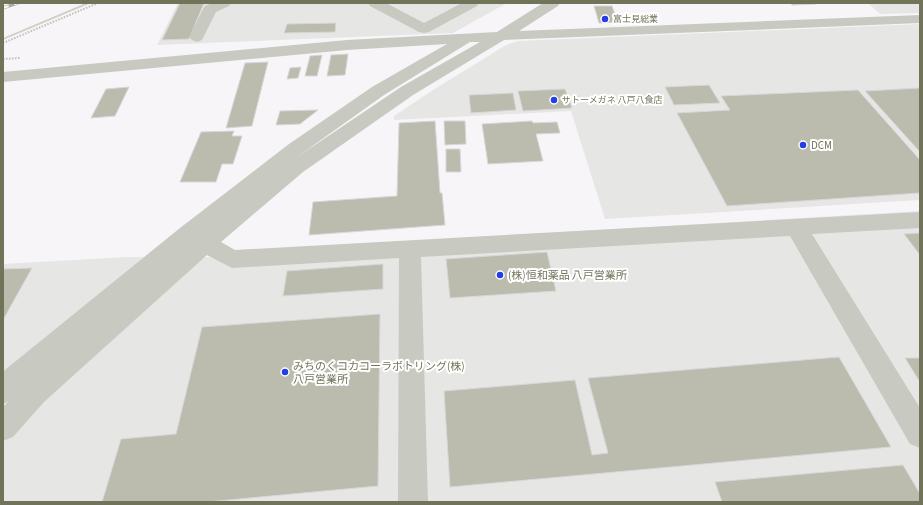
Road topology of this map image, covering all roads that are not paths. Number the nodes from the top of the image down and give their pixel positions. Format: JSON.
{"nodes":[{"id":1,"x":224,"y":3,"type":"edge"},
{"id":2,"x":375,"y":3,"type":"edge"},
{"id":3,"x":472,"y":3,"type":"edge"},
{"id":4,"x":553,"y":3,"type":"edge"},
{"id":5,"x":920,"y":19,"type":"edge"},
{"id":6,"x":497,"y":30,"type":"junction"},
{"id":7,"x":198,"y":37,"type":"dead end"},
{"id":8,"x":467,"y":38,"type":"junction"},
{"id":9,"x":3,"y":77,"type":"edge"},
{"id":10,"x":920,"y":220,"type":"edge"},
{"id":11,"x":796,"y":227,"type":"junction"},
{"id":12,"x":197,"y":239,"type":"junction"},
{"id":13,"x":410,"y":250,"type":"junction"},
{"id":14,"x":3,"y":391,"type":"edge"},
{"id":15,"x":3,"y":427,"type":"edge"},
{"id":16,"x":920,"y":434,"type":"edge"},
{"id":17,"x":413,"y":502,"type":"edge"}],
"edges":[{"from":1,"to":7,"type":"street"},
{"from":2,"to":3,"type":"street"},
{"from":4,"to":6,"type":"street"},
{"from":5,"to":6,"type":"street"},
{"from":6,"to":8,"type":"street"},
{"from":6,"to":12,"type":"street"},
{"from":8,"to":9,"type":"street"},
{"from":8,"to":12,"type":"street"},
{"from":10,"to":11,"type":"street"},
{"from":11,"to":13,"type":"street"},
{"from":11,"to":16,"type":"street"},
{"from":12,"to":13,"type":"street"},
{"from":12,"to":14,"type":"street"},
{"from":12,"to":15,"type":"street"},
{"from":13,"to":17,"type":"street"}]}
